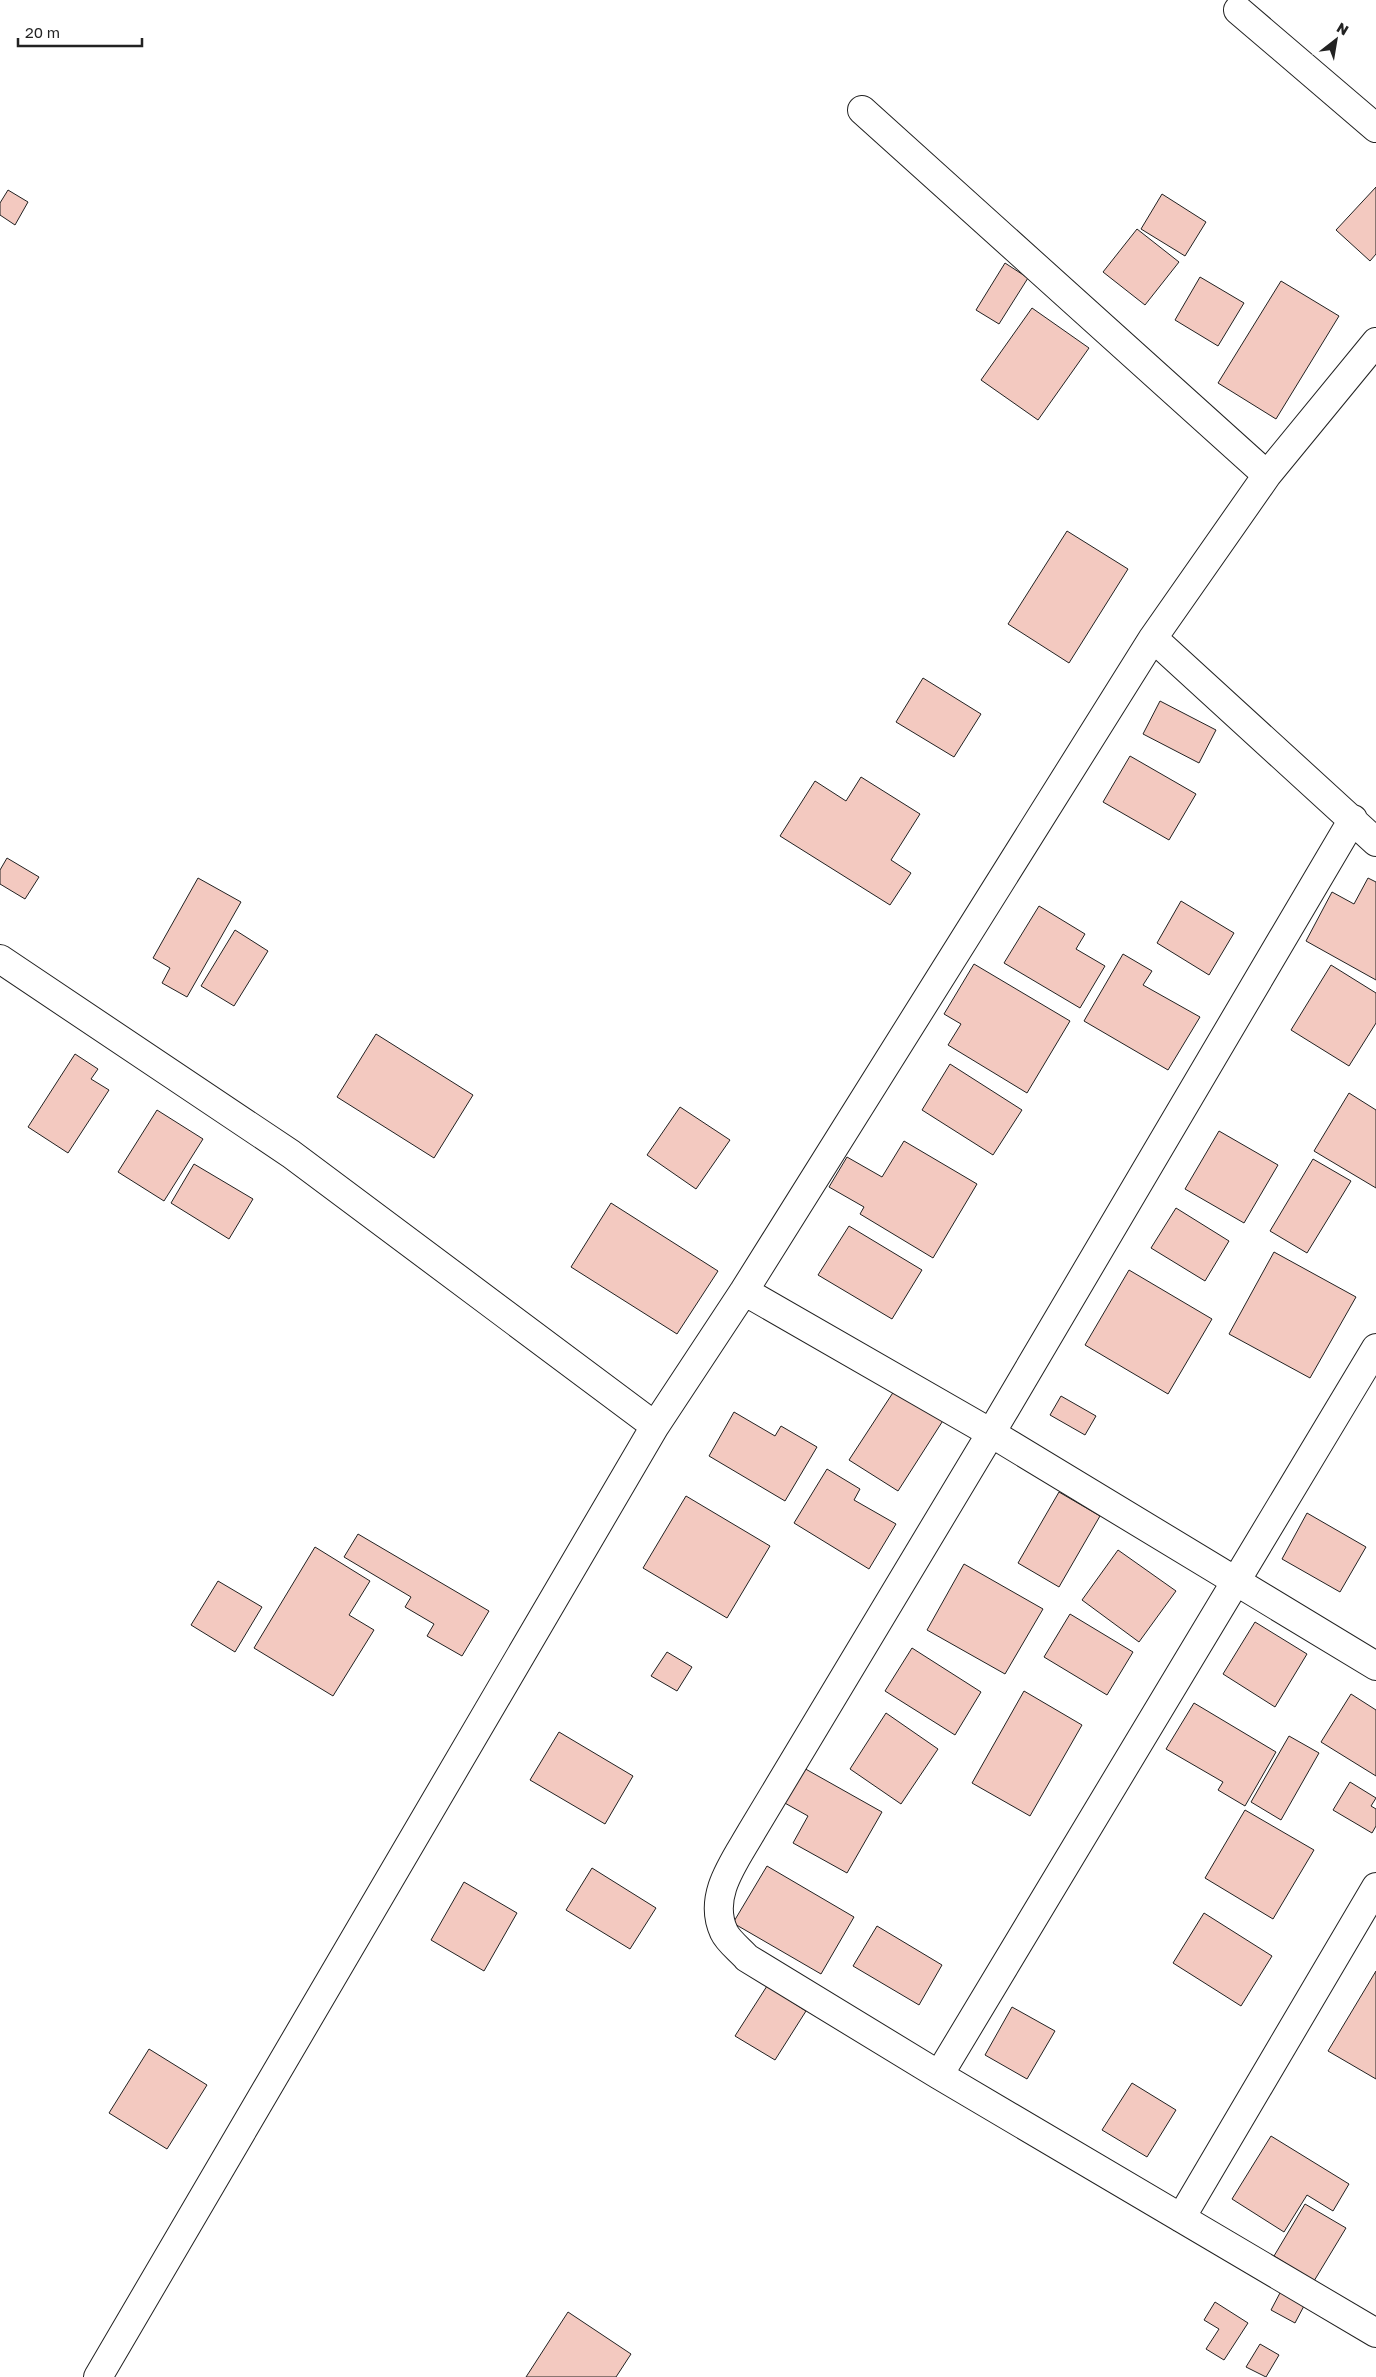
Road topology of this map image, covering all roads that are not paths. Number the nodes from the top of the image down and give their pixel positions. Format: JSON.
{"nodes":[{"id":1,"x":1238,"y":10,"type":"dead end"},
{"id":2,"x":862,"y":110,"type":"dead end"},
{"id":3,"x":1376,"y":128,"type":"edge"},
{"id":4,"x":1376,"y":342,"type":"edge"},
{"id":5,"x":1267,"y":475,"type":"junction"},
{"id":6,"x":1153,"y":638,"type":"junction"},
{"id":7,"x":1354,"y":819,"type":"junction"},
{"id":8,"x":1376,"y":842,"type":"edge"},
{"id":9,"x":0,"y":959,"type":"edge"},
{"id":10,"x":744,"y":1291,"type":"junction"},
{"id":11,"x":1376,"y":1348,"type":"edge"},
{"id":12,"x":655,"y":1426,"type":"junction"},
{"id":13,"x":991,"y":1433,"type":"junction"},
{"id":14,"x":1234,"y":1582,"type":"junction"},
{"id":15,"x":1376,"y":1666,"type":"edge"},
{"id":16,"x":1376,"y":1887,"type":"edge"},
{"id":17,"x":939,"y":2075,"type":"junction"},
{"id":18,"x":1180,"y":2218,"type":"junction"},
{"id":19,"x":1376,"y":2333,"type":"edge"},
{"id":20,"x":98,"y":2377,"type":"edge"}],
"edges":[{"from":1,"to":3,"type":"street"},
{"from":2,"to":5,"type":"street"},
{"from":4,"to":5,"type":"street"},
{"from":5,"to":6,"type":"street"},
{"from":6,"to":7,"type":"street"},
{"from":6,"to":10,"type":"street"},
{"from":7,"to":8,"type":"street"},
{"from":7,"to":13,"type":"street"},
{"from":9,"to":12,"type":"street"},
{"from":10,"to":12,"type":"street"},
{"from":10,"to":13,"type":"street"},
{"from":11,"to":14,"type":"street"},
{"from":12,"to":20,"type":"street"},
{"from":13,"to":14,"type":"street"},
{"from":13,"to":17,"type":"street"},
{"from":14,"to":15,"type":"street"},
{"from":14,"to":17,"type":"street"},
{"from":16,"to":18,"type":"street"},
{"from":17,"to":18,"type":"street"},
{"from":18,"to":19,"type":"street"}]}
